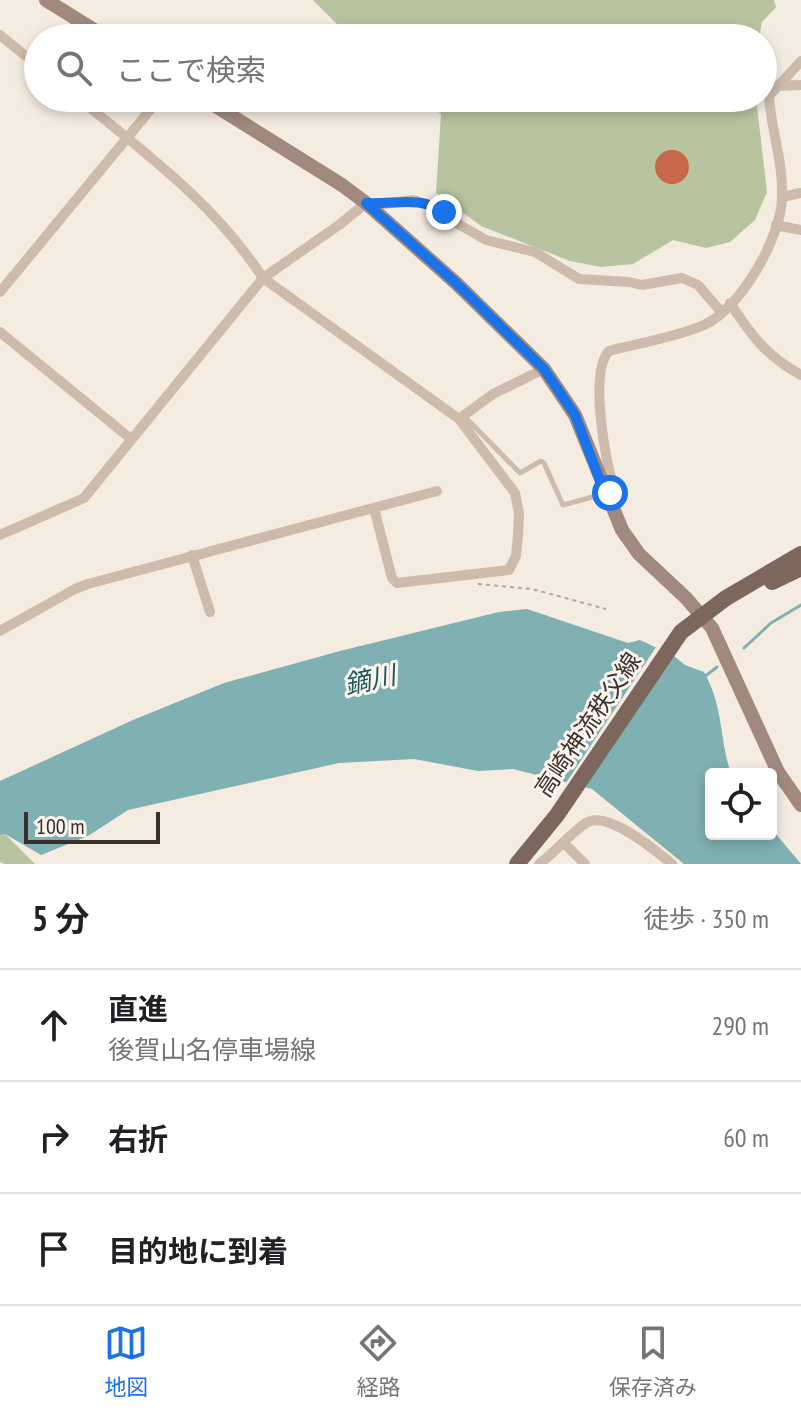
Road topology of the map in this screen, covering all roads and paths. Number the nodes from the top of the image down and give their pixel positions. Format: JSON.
{"nodes":[{"id":1,"x":46,"y":0,"type":"edge"},
{"id":2,"x":85,"y":24,"type":"edge"},
{"id":3,"x":0,"y":35,"type":"edge"},
{"id":4,"x":24,"y":55,"type":"edge"},
{"id":5,"x":801,"y":61,"type":"edge"},
{"id":6,"x":801,"y":85,"type":"edge"},
{"id":7,"x":777,"y":86,"type":"joint"},
{"id":8,"x":96,"y":112,"type":"edge"},
{"id":9,"x":149,"y":112,"type":"edge"},
{"id":10,"x":225,"y":112,"type":"edge"},
{"id":11,"x":770,"y":112,"type":"edge"},
{"id":12,"x":128,"y":138,"type":"junction"},
{"id":13,"x":801,"y":193,"type":"edge"},
{"id":14,"x":782,"y":197,"type":"junction"},
{"id":15,"x":366,"y":203,"type":"junction"},
{"id":16,"x":776,"y":225,"type":"junction"},
{"id":17,"x":801,"y":230,"type":"edge"},
{"id":18,"x":263,"y":278,"type":"junction"},
{"id":19,"x":0,"y":292,"type":"edge"},
{"id":20,"x":730,"y":303,"type":"junction"},
{"id":21,"x":722,"y":313,"type":"junction"},
{"id":22,"x":0,"y":332,"type":"edge"},
{"id":23,"x":544,"y":369,"type":"junction"},
{"id":24,"x":801,"y":375,"type":"edge"},
{"id":25,"x":461,"y":417,"type":"junction"},
{"id":26,"x":131,"y":439,"type":"junction"},
{"id":27,"x":437,"y":491,"type":"dead end"},
{"id":28,"x":605,"y":494,"type":"junction"},
{"id":29,"x":374,"y":508,"type":"junction"},
{"id":30,"x":0,"y":535,"type":"edge"},
{"id":31,"x":801,"y":554,"type":"edge"},
{"id":32,"x":192,"y":555,"type":"junction"},
{"id":33,"x":801,"y":568,"type":"edge"},
{"id":34,"x":479,"y":584,"type":"dead end"},
{"id":35,"x":606,"y":609,"type":"dead end"},
{"id":36,"x":210,"y":612,"type":"dead end"},
{"id":37,"x":702,"y":616,"type":"junction"},
{"id":38,"x":0,"y":631,"type":"edge"},
{"id":39,"x":801,"y":805,"type":"edge"},
{"id":40,"x":564,"y":843,"type":"junction"},
{"id":41,"x":517,"y":864,"type":"edge"},
{"id":42,"x":539,"y":864,"type":"edge"},
{"id":43,"x":585,"y":864,"type":"edge"},
{"id":44,"x":672,"y":864,"type":"edge"}],
"edges":[{"from":1,"to":2,"type":"main road"},
{"from":3,"to":4,"type":"street"},
{"from":5,"to":7,"type":"street"},
{"from":6,"to":7,"type":"street"},
{"from":8,"to":12,"type":"street"},
{"from":9,"to":12,"type":"street"},
{"from":10,"to":15,"type":"main road"},
{"from":11,"to":14,"type":"street"},
{"from":12,"to":18,"type":"street"},
{"from":12,"to":19,"type":"street"},
{"from":13,"to":14,"type":"street"},
{"from":14,"to":16,"type":"street"},
{"from":15,"to":18,"type":"street"},
{"from":15,"to":21,"type":"street"},
{"from":15,"to":23,"type":"main road"},
{"from":16,"to":17,"type":"street"},
{"from":16,"to":20,"type":"street"},
{"from":18,"to":25,"type":"street"},
{"from":18,"to":26,"type":"street"},
{"from":20,"to":21,"type":"street"},
{"from":20,"to":24,"type":"street"},
{"from":21,"to":28,"type":"street"},
{"from":22,"to":26,"type":"street"},
{"from":23,"to":25,"type":"street"},
{"from":23,"to":28,"type":"main road"},
{"from":25,"to":28,"type":"lane"},
{"from":25,"to":29,"type":"street"},
{"from":26,"to":30,"type":"street"},
{"from":27,"to":29,"type":"street"},
{"from":28,"to":37,"type":"main road"},
{"from":29,"to":32,"type":"street"},
{"from":31,"to":37,"type":"main road","name":"高崎神流秩父線"},
{"from":32,"to":36,"type":"street"},
{"from":32,"to":38,"type":"street"},
{"from":33,"to":37,"type":"main road","name":"高崎神流秩父線"},
{"from":34,"to":35,"type":"path"},
{"from":37,"to":39,"type":"main road"},
{"from":37,"to":41,"type":"main road","name":"高崎神流秩父線"},
{"from":40,"to":42,"type":"street"},
{"from":40,"to":43,"type":"street"},
{"from":40,"to":44,"type":"street"}]}
